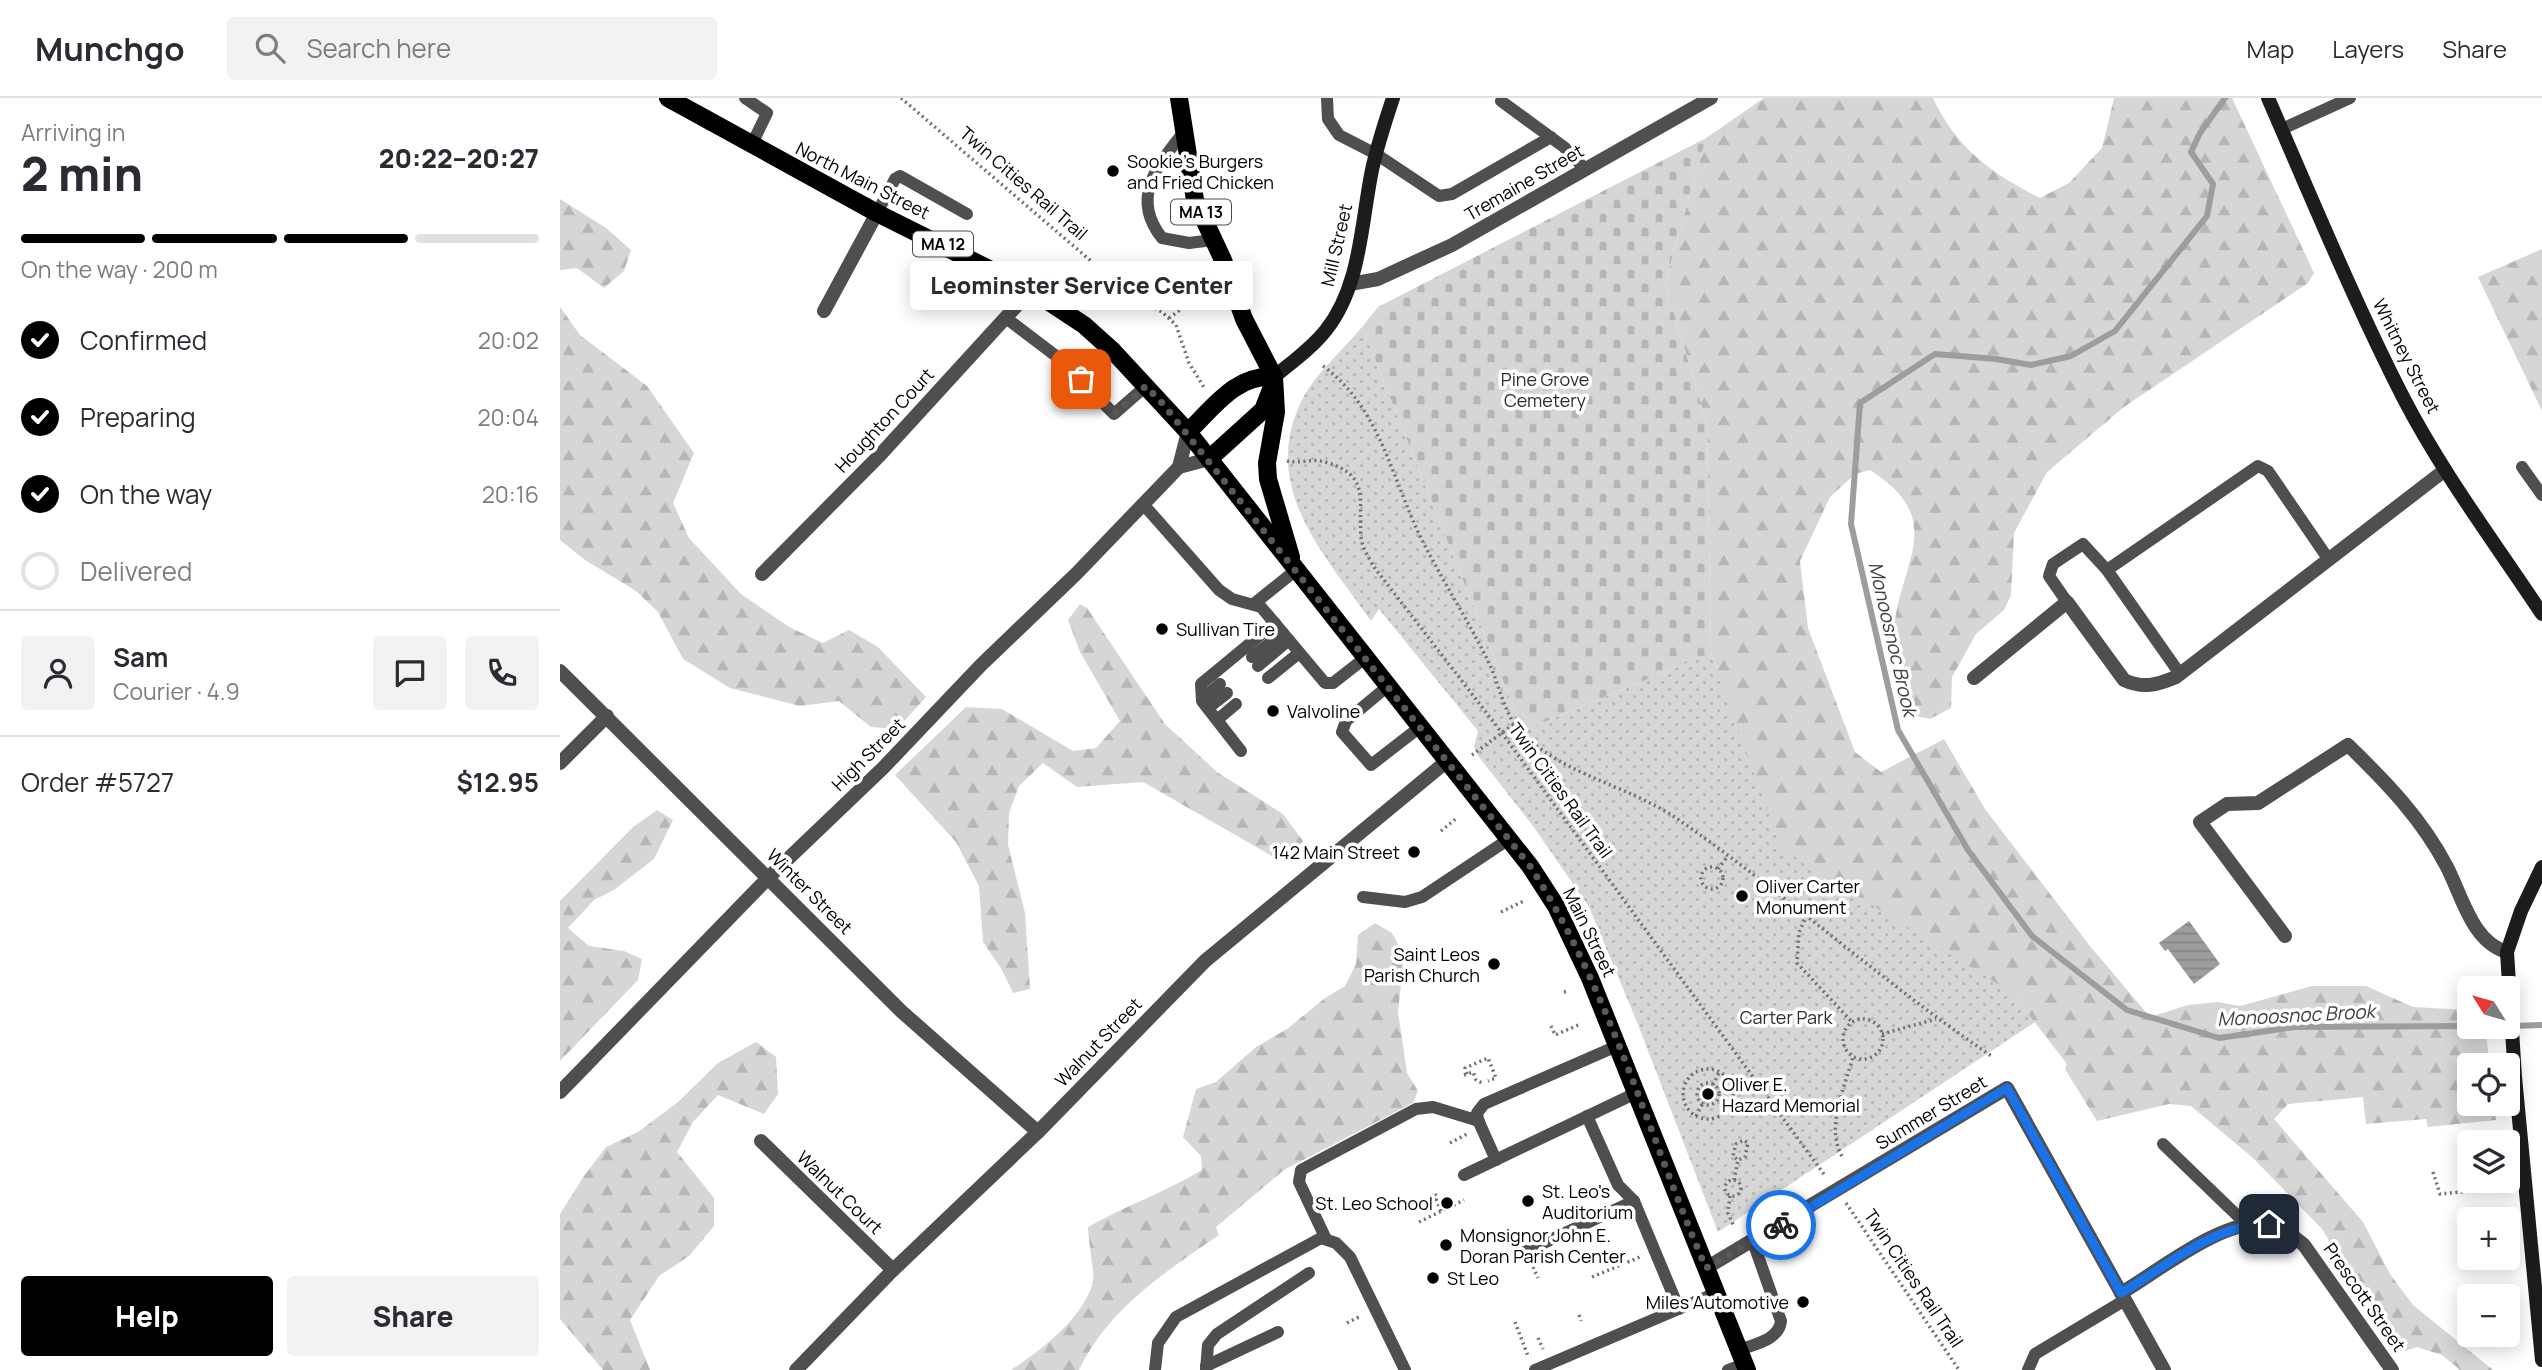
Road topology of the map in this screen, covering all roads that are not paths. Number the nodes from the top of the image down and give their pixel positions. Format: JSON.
{"nodes":[{"id":1,"x":668,"y":98,"type":"edge"},
{"id":2,"x":744,"y":98,"type":"edge"},
{"id":3,"x":1179,"y":98,"type":"edge"},
{"id":4,"x":1326,"y":98,"type":"edge"},
{"id":5,"x":1393,"y":98,"type":"edge"},
{"id":6,"x":1711,"y":98,"type":"edge"},
{"id":7,"x":2269,"y":98,"type":"edge"},
{"id":8,"x":2350,"y":98,"type":"edge"},
{"id":9,"x":1501,"y":101,"type":"dead end"},
{"id":10,"x":2282,"y":129,"type":"junction"},
{"id":11,"x":1184,"y":134,"type":"junction"},
{"id":12,"x":1551,"y":137,"type":"junction"},
{"id":13,"x":751,"y":146,"type":"junction"},
{"id":14,"x":1376,"y":154,"type":"junction"},
{"id":15,"x":1585,"y":169,"type":"junction"},
{"id":16,"x":877,"y":213,"type":"junction"},
{"id":17,"x":967,"y":214,"type":"dead end"},
{"id":18,"x":1213,"y":240,"type":"junction"},
{"id":19,"x":1350,"y":284,"type":"junction"},
{"id":20,"x":1031,"y":290,"type":"junction"},
{"id":21,"x":824,"y":311,"type":"dead end"},
{"id":22,"x":1006,"y":318,"type":"junction"},
{"id":23,"x":1274,"y":377,"type":"junction"},
{"id":24,"x":1146,"y":386,"type":"junction"},
{"id":25,"x":1188,"y":432,"type":"junction"},
{"id":26,"x":1209,"y":459,"type":"junction"},
{"id":27,"x":1179,"y":467,"type":"junction"},
{"id":28,"x":2522,"y":467,"type":"dead end"},
{"id":29,"x":2445,"y":471,"type":"junction"},
{"id":30,"x":2542,"y":495,"type":"edge"},
{"id":31,"x":1143,"y":504,"type":"junction"},
{"id":32,"x":2329,"y":560,"type":"junction"},
{"id":33,"x":1296,"y":570,"type":"junction"},
{"id":34,"x":2107,"y":570,"type":"junction"},
{"id":35,"x":762,"y":574,"type":"dead end"},
{"id":36,"x":2067,"y":602,"type":"junction"},
{"id":37,"x":1255,"y":603,"type":"junction"},
{"id":38,"x":2542,"y":614,"type":"edge"},
{"id":39,"x":1282,"y":632,"type":"junction"},
{"id":40,"x":1300,"y":653,"type":"junction"},
{"id":41,"x":1365,"y":658,"type":"junction"},
{"id":42,"x":1255,"y":662,"type":"dead end"},
{"id":43,"x":560,"y":671,"type":"edge"},
{"id":44,"x":2180,"y":674,"type":"junction"},
{"id":45,"x":1268,"y":678,"type":"dead end"},
{"id":46,"x":1974,"y":678,"type":"dead end"},
{"id":47,"x":1388,"y":686,"type":"junction"},
{"id":48,"x":1223,"y":688,"type":"dead end"},
{"id":49,"x":1205,"y":704,"type":"junction"},
{"id":50,"x":1236,"y":704,"type":"dead end"},
{"id":51,"x":607,"y":716,"type":"junction"},
{"id":52,"x":1217,"y":720,"type":"junction"},
{"id":53,"x":1420,"y":727,"type":"junction"},
{"id":54,"x":1241,"y":751,"type":"dead end"},
{"id":55,"x":1447,"y":761,"type":"junction"},
{"id":56,"x":560,"y":763,"type":"edge"},
{"id":57,"x":1509,"y":839,"type":"junction"},
{"id":58,"x":2542,"y":867,"type":"edge"},
{"id":59,"x":769,"y":877,"type":"junction"},
{"id":60,"x":1363,"y":897,"type":"dead end"},
{"id":61,"x":2285,"y":936,"type":"dead end"},
{"id":62,"x":2507,"y":952,"type":"junction"},
{"id":63,"x":1617,"y":1045,"type":"junction"},
{"id":64,"x":560,"y":1093,"type":"edge"},
{"id":65,"x":1636,"y":1093,"type":"junction"},
{"id":66,"x":1587,"y":1116,"type":"junction"},
{"id":67,"x":1479,"y":1121,"type":"junction"},
{"id":68,"x":1038,"y":1132,"type":"junction"},
{"id":69,"x":761,"y":1141,"type":"dead end"},
{"id":70,"x":2163,"y":1144,"type":"dead end"},
{"id":71,"x":1496,"y":1160,"type":"junction"},
{"id":72,"x":1464,"y":1175,"type":"dead end"},
{"id":73,"x":1634,"y":1201,"type":"junction"},
{"id":74,"x":2246,"y":1224,"type":"junction"},
{"id":75,"x":1326,"y":1239,"type":"junction"},
{"id":76,"x":1753,"y":1242,"type":"junction"},
{"id":77,"x":1518,"y":1255,"type":"dead end"},
{"id":78,"x":1706,"y":1268,"type":"junction"},
{"id":79,"x":893,"y":1270,"type":"junction"},
{"id":80,"x":1309,"y":1273,"type":"dead end"},
{"id":81,"x":1716,"y":1293,"type":"junction"},
{"id":82,"x":2123,"y":1296,"type":"junction"},
{"id":83,"x":1679,"y":1309,"type":"junction"},
{"id":84,"x":1278,"y":1332,"type":"dead end"},
{"id":85,"x":2542,"y":1351,"type":"edge"},
{"id":86,"x":1739,"y":1364,"type":"edge"},
{"id":87,"x":1206,"y":1368,"type":"edge"},
{"id":88,"x":796,"y":1370,"type":"edge"},
{"id":89,"x":1155,"y":1370,"type":"edge"},
{"id":90,"x":1405,"y":1370,"type":"edge"},
{"id":91,"x":1535,"y":1370,"type":"edge"},
{"id":92,"x":2028,"y":1370,"type":"edge"},
{"id":93,"x":2164,"y":1370,"type":"edge"},
{"id":94,"x":2392,"y":1370,"type":"edge"}],
"edges":[{"from":1,"to":13,"type":"main road","name":"North Main Street","number":"MA 12"},
{"from":2,"to":13,"type":"lane"},
{"from":3,"to":11,"type":"main road","number":"MA 13"},
{"from":4,"to":14,"type":"lane"},
{"from":5,"to":14,"type":"main road","name":"Mill Street"},
{"from":6,"to":15,"type":"street","name":"Tremaine Street"},
{"from":7,"to":10,"type":"main road","name":"Whitney Street"},
{"from":8,"to":10,"type":"lane"},
{"from":9,"to":12,"type":"lane"},
{"from":10,"to":29,"type":"main road","name":"Whitney Street"},
{"from":11,"to":18,"type":"main road","number":"MA 13"},
{"from":11,"to":18,"type":"lane"},
{"from":12,"to":14,"type":"lane"},
{"from":12,"to":15,"type":"lane"},
{"from":13,"to":16,"type":"main road","name":"North Main Street","number":"MA 12"},
{"from":14,"to":19,"type":"main road","name":"Mill Street"},
{"from":15,"to":19,"type":"street","name":"Tremaine Street"},
{"from":16,"to":17,"type":"lane"},
{"from":16,"to":20,"type":"main road","name":"North Main Street","number":"MA 12"},
{"from":16,"to":21,"type":"street"},
{"from":18,"to":23,"type":"main road","number":"MA 13"},
{"from":19,"to":23,"type":"main road","name":"Mill Street"},
{"from":20,"to":22,"type":"street","name":"Houghton Court"},
{"from":20,"to":24,"type":"main road","name":"North Main Street","number":"MA 12"},
{"from":22,"to":24,"type":"lane"},
{"from":22,"to":35,"type":"street","name":"Houghton Court"},
{"from":23,"to":25,"type":"main road"},
{"from":23,"to":26,"type":"main road"},
{"from":23,"to":33,"type":"main road"},
{"from":24,"to":25,"type":"main road","name":"North Main Street","number":"MA 12"},
{"from":25,"to":26,"type":"main road","name":"North Main Street","number":"MA 12"},
{"from":25,"to":27,"type":"street","name":"High Street"},
{"from":26,"to":27,"type":"street"},
{"from":26,"to":33,"type":"main road","name":"North Main Street","number":"MA 12"},
{"from":27,"to":31,"type":"street","name":"High Street"},
{"from":28,"to":30,"type":"lane"},
{"from":29,"to":32,"type":"street"},
{"from":29,"to":38,"type":"main road","name":"Whitney Street"},
{"from":31,"to":37,"type":"lane"},
{"from":31,"to":59,"type":"street","name":"High Street"},
{"from":32,"to":34,"type":"lane"},
{"from":32,"to":44,"type":"street"},
{"from":33,"to":37,"type":"lane"},
{"from":33,"to":41,"type":"main road","name":"Main Street","number":"MA 12"},
{"from":34,"to":36,"type":"lane"},
{"from":34,"to":44,"type":"lane"},
{"from":36,"to":44,"type":"street"},
{"from":36,"to":46,"type":"street"},
{"from":37,"to":39,"type":"lane"},
{"from":39,"to":40,"type":"lane"},
{"from":39,"to":42,"type":"lane"},
{"from":39,"to":49,"type":"lane"},
{"from":40,"to":41,"type":"lane"},
{"from":40,"to":45,"type":"lane"},
{"from":41,"to":47,"type":"main road","name":"Main Street","number":"MA 12"},
{"from":43,"to":51,"type":"street","name":"Winter Street"},
{"from":47,"to":53,"type":"main road","name":"Main Street","number":"MA 12"},
{"from":47,"to":53,"type":"lane"},
{"from":48,"to":49,"type":"lane"},
{"from":49,"to":52,"type":"lane"},
{"from":50,"to":52,"type":"lane"},
{"from":51,"to":56,"type":"street"},
{"from":51,"to":59,"type":"street","name":"Winter Street"},
{"from":52,"to":54,"type":"lane"},
{"from":53,"to":55,"type":"main road","name":"Main Street","number":"MA 12"},
{"from":55,"to":57,"type":"main road","name":"Main Street","number":"MA 12"},
{"from":55,"to":68,"type":"street","name":"Walnut Street"},
{"from":57,"to":60,"type":"lane"},
{"from":57,"to":63,"type":"main road","name":"Main Street","number":"MA 12"},
{"from":58,"to":62,"type":"main road"},
{"from":59,"to":64,"type":"street","name":"High Street"},
{"from":59,"to":68,"type":"street","name":"Winter Street"},
{"from":61,"to":62,"type":"street"},
{"from":62,"to":85,"type":"main road"},
{"from":63,"to":65,"type":"main road","name":"Main Street","number":"MA 12"},
{"from":63,"to":67,"type":"lane"},
{"from":65,"to":66,"type":"lane"},
{"from":65,"to":78,"type":"main road","name":"Main Street","number":"MA 12"},
{"from":66,"to":71,"type":"lane"},
{"from":66,"to":73,"type":"lane"},
{"from":67,"to":71,"type":"lane"},
{"from":67,"to":75,"type":"lane"},
{"from":68,"to":79,"type":"street","name":"Walnut Street"},
{"from":69,"to":79,"type":"street","name":"Walnut Court"},
{"from":70,"to":74,"type":"lane"},
{"from":71,"to":72,"type":"lane"},
{"from":73,"to":77,"type":"lane"},
{"from":73,"to":83,"type":"lane"},
{"from":74,"to":82,"type":"street"},
{"from":74,"to":94,"type":"street","name":"Prescott Street"},
{"from":75,"to":89,"type":"lane"},
{"from":75,"to":90,"type":"lane"},
{"from":76,"to":78,"type":"street","name":"Summer Street"},
{"from":76,"to":82,"type":"street","name":"Summer Street"},
{"from":76,"to":86,"type":"lane"},
{"from":78,"to":81,"type":"main road","name":"Main Street","number":"MA 12"},
{"from":79,"to":88,"type":"street","name":"Walnut Street"},
{"from":80,"to":87,"type":"lane"},
{"from":81,"to":83,"type":"lane"},
{"from":81,"to":86,"type":"main road","name":"Main Street","number":"MA 12"},
{"from":82,"to":92,"type":"lane"},
{"from":82,"to":93,"type":"street","name":"Summer Street"},
{"from":83,"to":91,"type":"lane"},
{"from":84,"to":87,"type":"lane"}]}
